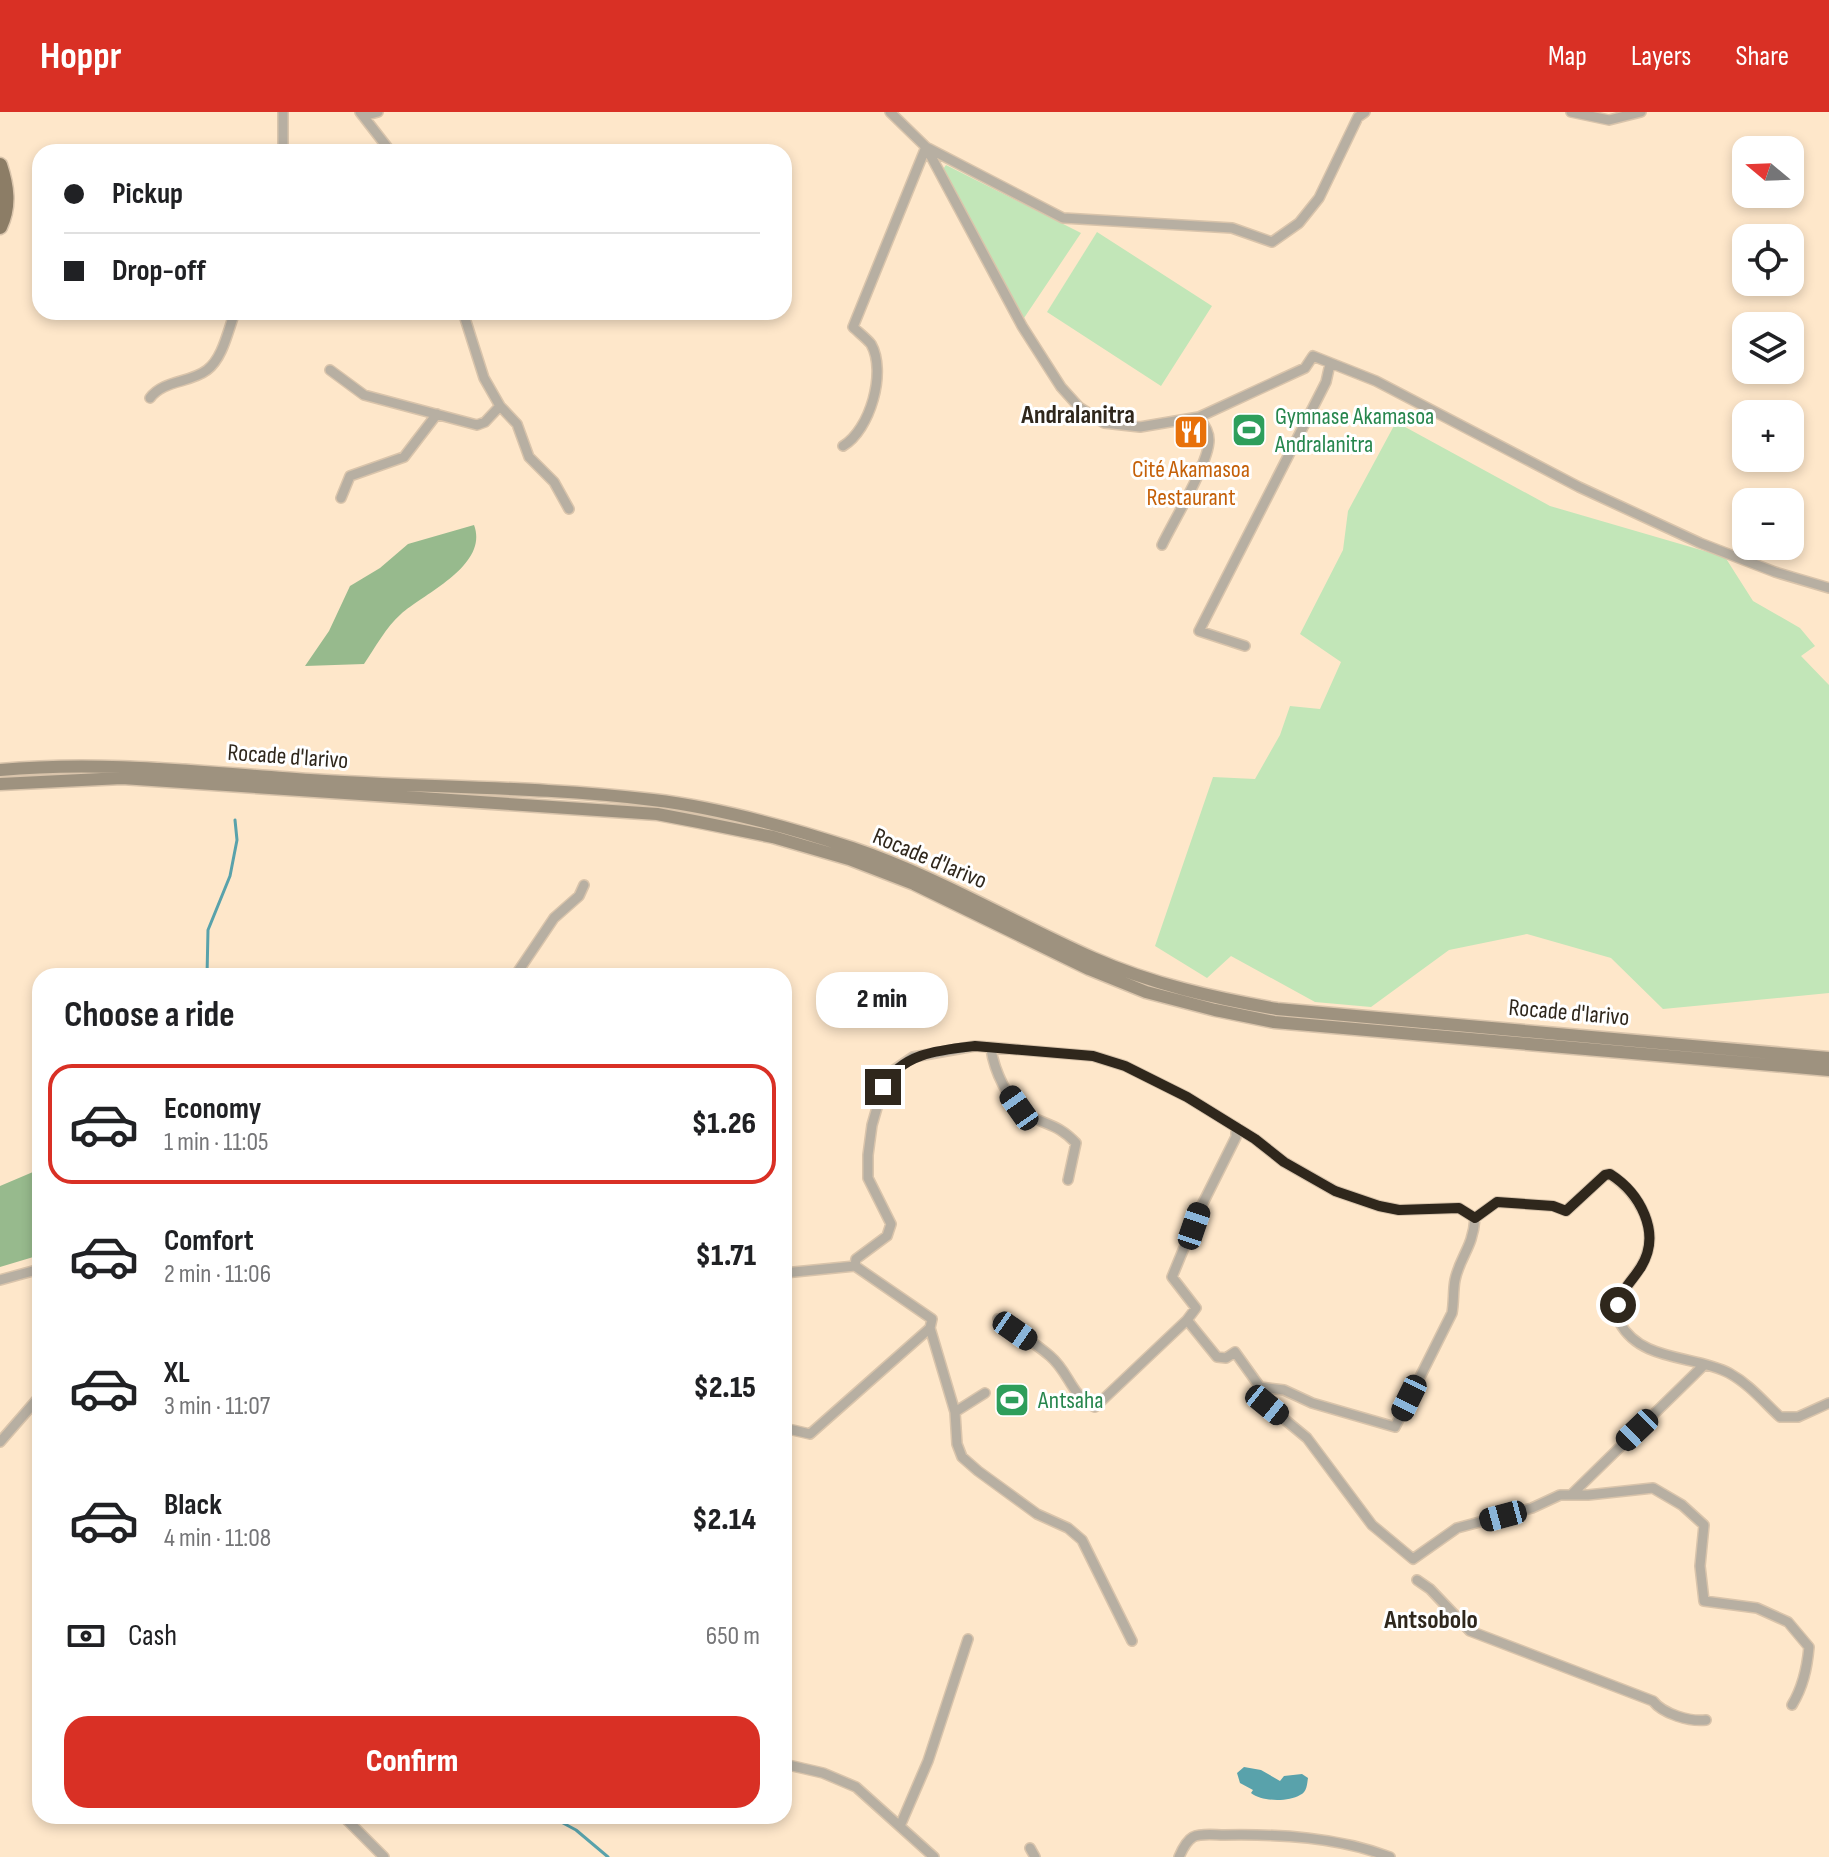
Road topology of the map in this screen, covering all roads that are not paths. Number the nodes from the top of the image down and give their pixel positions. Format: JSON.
{"nodes":[{"id":1,"x":283,"y":112,"type":"edge"},
{"id":2,"x":378,"y":112,"type":"edge"},
{"id":3,"x":890,"y":112,"type":"edge"},
{"id":4,"x":1365,"y":112,"type":"edge"},
{"id":5,"x":1571,"y":112,"type":"edge"},
{"id":6,"x":1641,"y":112,"type":"edge"},
{"id":7,"x":361,"y":114,"type":"edge"},
{"id":8,"x":283,"y":144,"type":"edge"},
{"id":9,"x":385,"y":144,"type":"edge"},
{"id":10,"x":926,"y":147,"type":"junction"},
{"id":11,"x":0,"y":165,"type":"edge"},
{"id":12,"x":0,"y":227,"type":"edge"},
{"id":13,"x":232,"y":320,"type":"edge"},
{"id":14,"x":466,"y":320,"type":"edge"},
{"id":15,"x":1330,"y":364,"type":"junction"},
{"id":16,"x":330,"y":370,"type":"dead end"},
{"id":17,"x":150,"y":398,"type":"dead end"},
{"id":18,"x":500,"y":406,"type":"junction"},
{"id":19,"x":437,"y":414,"type":"junction"},
{"id":20,"x":1199,"y":417,"type":"junction"},
{"id":21,"x":843,"y":446,"type":"dead end"},
{"id":22,"x":341,"y":498,"type":"dead end"},
{"id":23,"x":569,"y":509,"type":"dead end"},
{"id":24,"x":1162,"y":545,"type":"dead end"},
{"id":25,"x":1829,"y":588,"type":"edge"},
{"id":26,"x":1245,"y":646,"type":"dead end"},
{"id":27,"x":0,"y":770,"type":"edge"},
{"id":28,"x":0,"y":784,"type":"edge"},
{"id":29,"x":584,"y":885,"type":"dead end"},
{"id":30,"x":520,"y":968,"type":"edge"},
{"id":31,"x":991,"y":1049,"type":"junction"},
{"id":32,"x":1829,"y":1058,"type":"edge"},
{"id":33,"x":1829,"y":1070,"type":"edge"},
{"id":34,"x":1236,"y":1127,"type":"junction"},
{"id":35,"x":1068,"y":1180,"type":"dead end"},
{"id":36,"x":1475,"y":1218,"type":"junction"},
{"id":37,"x":855,"y":1266,"type":"junction"},
{"id":38,"x":32,"y":1271,"type":"edge"},
{"id":39,"x":792,"y":1272,"type":"edge"},
{"id":40,"x":0,"y":1280,"type":"edge"},
{"id":41,"x":998,"y":1319,"type":"dead end"},
{"id":42,"x":1187,"y":1320,"type":"junction"},
{"id":43,"x":930,"y":1328,"type":"junction"},
{"id":44,"x":1704,"y":1365,"type":"junction"},
{"id":45,"x":1260,"y":1387,"type":"junction"},
{"id":46,"x":985,"y":1393,"type":"dead end"},
{"id":47,"x":1829,"y":1403,"type":"edge"},
{"id":48,"x":32,"y":1405,"type":"edge"},
{"id":49,"x":955,"y":1412,"type":"junction"},
{"id":50,"x":792,"y":1430,"type":"edge"},
{"id":51,"x":0,"y":1442,"type":"edge"},
{"id":52,"x":1571,"y":1495,"type":"junction"},
{"id":53,"x":1417,"y":1580,"type":"dead end"},
{"id":54,"x":968,"y":1639,"type":"dead end"},
{"id":55,"x":1132,"y":1641,"type":"dead end"},
{"id":56,"x":1792,"y":1705,"type":"dead end"},
{"id":57,"x":1706,"y":1720,"type":"dead end"},
{"id":58,"x":792,"y":1766,"type":"edge"},
{"id":59,"x":351,"y":1824,"type":"edge"},
{"id":60,"x":900,"y":1826,"type":"junction"},
{"id":61,"x":384,"y":1857,"type":"edge"},
{"id":62,"x":934,"y":1857,"type":"edge"},
{"id":63,"x":1179,"y":1857,"type":"edge"},
{"id":64,"x":1390,"y":1857,"type":"edge"}],
"edges":[{"from":1,"to":8,"type":"street"},
{"from":2,"to":7,"type":"street"},
{"from":3,"to":10,"type":"street"},
{"from":4,"to":10,"type":"street"},
{"from":5,"to":6,"type":"street"},
{"from":7,"to":9,"type":"street"},
{"from":10,"to":20,"type":"street"},
{"from":10,"to":21,"type":"street"},
{"from":11,"to":12,"type":"main road"},
{"from":13,"to":17,"type":"street"},
{"from":14,"to":18,"type":"street"},
{"from":15,"to":20,"type":"street"},
{"from":15,"to":25,"type":"street"},
{"from":15,"to":26,"type":"street"},
{"from":16,"to":19,"type":"street"},
{"from":18,"to":19,"type":"street"},
{"from":18,"to":23,"type":"street"},
{"from":19,"to":22,"type":"street"},
{"from":20,"to":24,"type":"street"},
{"from":27,"to":32,"type":"main road","name":"Rocade d'Iarivo"},
{"from":28,"to":33,"type":"main road","name":"Rocade d'Iarivo"},
{"from":29,"to":30,"type":"street"},
{"from":31,"to":34,"type":"street"},
{"from":31,"to":35,"type":"street"},
{"from":31,"to":37,"type":"street"},
{"from":34,"to":36,"type":"street"},
{"from":34,"to":42,"type":"street"},
{"from":36,"to":44,"type":"street"},
{"from":36,"to":45,"type":"street"},
{"from":37,"to":39,"type":"street"},
{"from":37,"to":43,"type":"street"},
{"from":38,"to":40,"type":"street"},
{"from":41,"to":42,"type":"street"},
{"from":42,"to":45,"type":"street"},
{"from":43,"to":49,"type":"street"},
{"from":43,"to":50,"type":"street"},
{"from":44,"to":47,"type":"street"},
{"from":44,"to":52,"type":"street"},
{"from":45,"to":52,"type":"street"},
{"from":46,"to":49,"type":"street"},
{"from":48,"to":51,"type":"street"},
{"from":49,"to":55,"type":"street"},
{"from":52,"to":56,"type":"street"},
{"from":53,"to":57,"type":"street"},
{"from":54,"to":60,"type":"street"},
{"from":58,"to":60,"type":"street"},
{"from":59,"to":61,"type":"street"},
{"from":60,"to":62,"type":"street"},
{"from":63,"to":64,"type":"street"}]}
